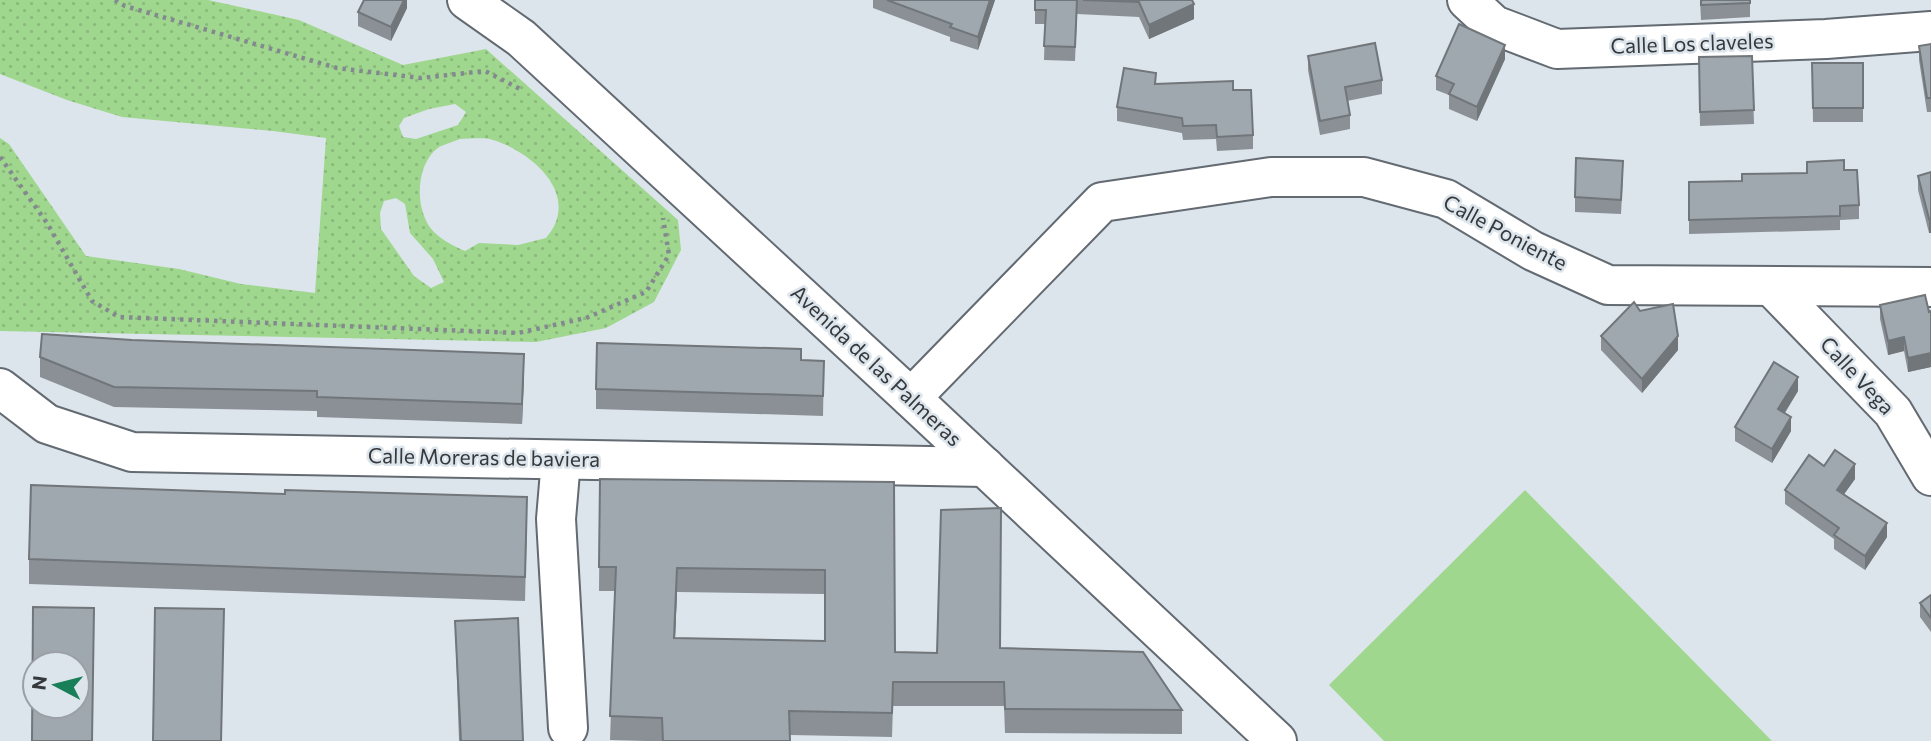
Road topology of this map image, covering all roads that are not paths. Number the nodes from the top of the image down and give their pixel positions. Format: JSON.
{"nodes":[{"id":1,"x":1467,"y":0,"type":"edge"},
{"id":2,"x":470,"y":1,"type":"edge"},
{"id":3,"x":1931,"y":31,"type":"edge"},
{"id":4,"x":1771,"y":286,"type":"junction"},
{"id":5,"x":1931,"y":287,"type":"edge"},
{"id":6,"x":0,"y":388,"type":"edge"},
{"id":7,"x":911,"y":398,"type":"junction"},
{"id":8,"x":561,"y":460,"type":"junction"},
{"id":9,"x":985,"y":467,"type":"junction"},
{"id":10,"x":1931,"y":476,"type":"edge"},
{"id":11,"x":568,"y":728,"type":"dead end"},
{"id":12,"x":1277,"y":741,"type":"edge"}],
"edges":[{"from":1,"to":3,"type":"street","name":"Calle Los claveles"},
{"from":2,"to":7,"type":"street","name":"Avenida de las Palmeras"},
{"from":4,"to":5,"type":"street","name":"Calle Poniente"},
{"from":4,"to":7,"type":"street","name":"Calle Poniente"},
{"from":4,"to":10,"type":"street","name":"Calle Vega"},
{"from":6,"to":8,"type":"street","name":"Calle Moreras de baviera"},
{"from":7,"to":9,"type":"street","name":"Avenida de las Palmeras"},
{"from":8,"to":9,"type":"street","name":"Calle Moreras de baviera"},
{"from":8,"to":11,"type":"street"},
{"from":9,"to":12,"type":"street","name":"Avenida de las Palmeras"}]}
